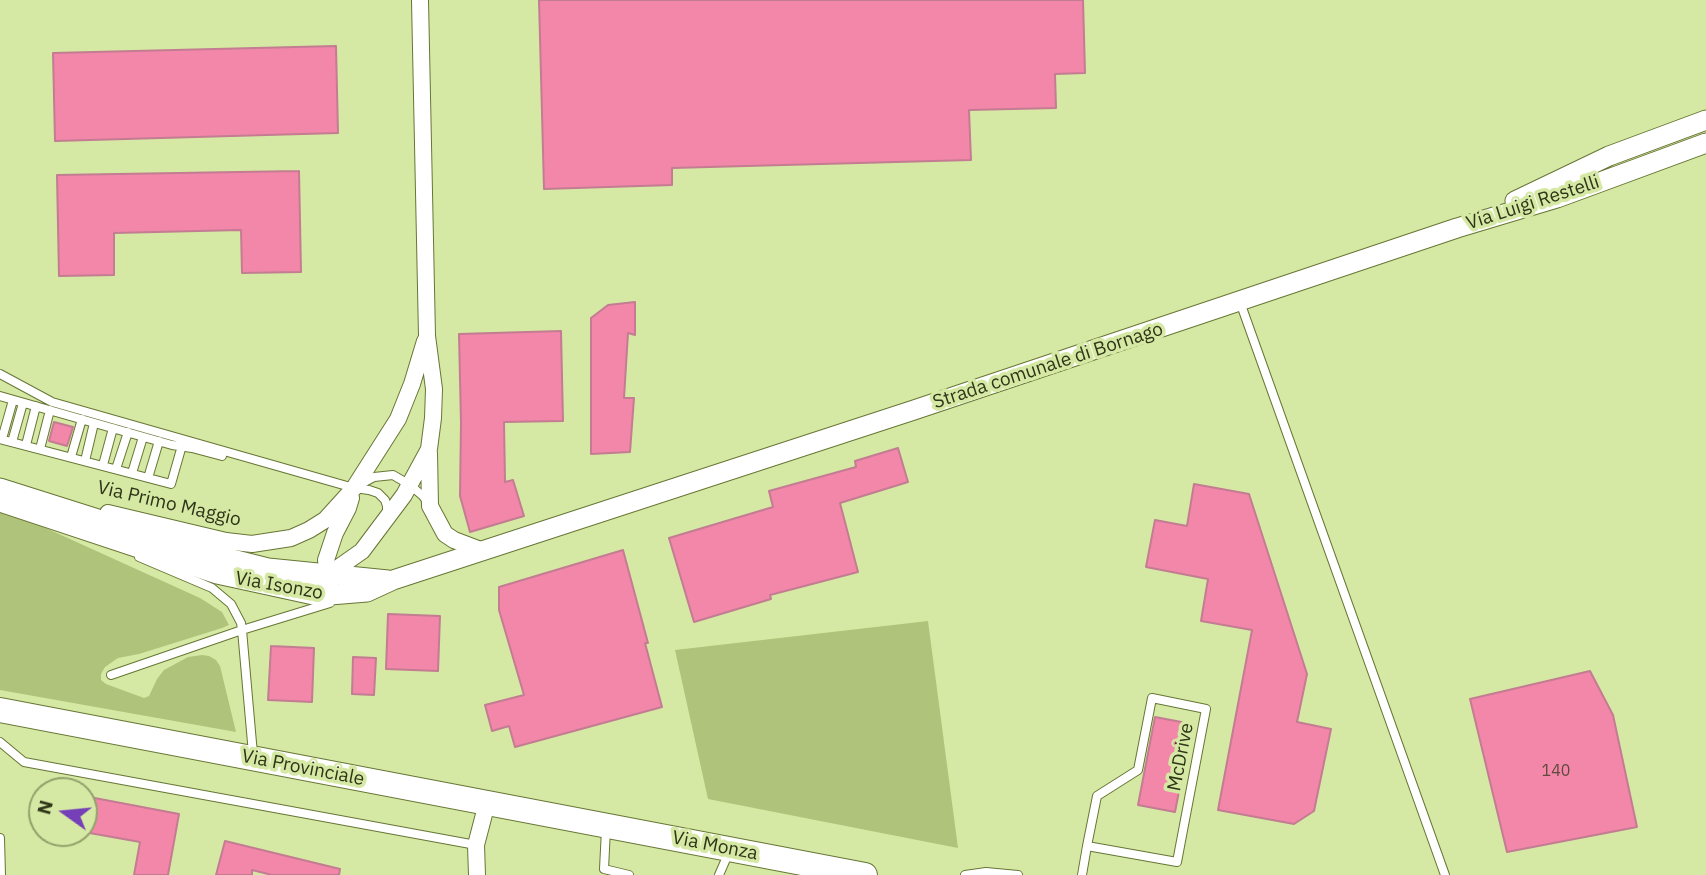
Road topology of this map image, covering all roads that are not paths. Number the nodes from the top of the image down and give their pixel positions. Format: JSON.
{"nodes":[{"id":1,"x":420,"y":0,"type":"edge"},
{"id":2,"x":1706,"y":120,"type":"edge"},
{"id":3,"x":1679,"y":129,"type":"junction"},
{"id":4,"x":1706,"y":131,"type":"edge"},
{"id":5,"x":1706,"y":143,"type":"edge"},
{"id":6,"x":1457,"y":228,"type":"junction"},
{"id":7,"x":1240,"y":302,"type":"junction"},
{"id":8,"x":427,"y":336,"type":"junction"},
{"id":9,"x":0,"y":374,"type":"edge"},
{"id":10,"x":0,"y":396,"type":"edge"},
{"id":11,"x":13,"y":400,"type":"junction"},
{"id":12,"x":23,"y":402,"type":"junction"},
{"id":13,"x":36,"y":406,"type":"junction"},
{"id":14,"x":50,"y":410,"type":"junction"},
{"id":15,"x":82,"y":419,"type":"junction"},
{"id":16,"x":94,"y":423,"type":"junction"},
{"id":17,"x":113,"y":428,"type":"junction"},
{"id":18,"x":128,"y":432,"type":"junction"},
{"id":19,"x":143,"y":437,"type":"junction"},
{"id":20,"x":1,"y":439,"type":"edge"},
{"id":21,"x":159,"y":441,"type":"junction"},
{"id":22,"x":12,"y":442,"type":"junction"},
{"id":23,"x":183,"y":443,"type":"junction"},
{"id":24,"x":26,"y":445,"type":"junction"},
{"id":25,"x":40,"y":449,"type":"junction"},
{"id":26,"x":429,"y":449,"type":"junction"},
{"id":27,"x":72,"y":457,"type":"junction"},
{"id":28,"x":85,"y":461,"type":"junction"},
{"id":29,"x":103,"y":466,"type":"junction"},
{"id":30,"x":116,"y":469,"type":"junction"},
{"id":31,"x":132,"y":474,"type":"junction"},
{"id":32,"x":148,"y":478,"type":"junction"},
{"id":33,"x":410,"y":485,"type":"junction"},
{"id":34,"x":0,"y":486,"type":"edge"},
{"id":35,"x":354,"y":488,"type":"junction"},
{"id":36,"x":639,"y":501,"type":"joint"},
{"id":37,"x":0,"y":502,"type":"edge"},
{"id":38,"x":430,"y":506,"type":"junction"},
{"id":39,"x":387,"y":519,"type":"junction"},
{"id":40,"x":56,"y":520,"type":"junction"},
{"id":41,"x":484,"y":551,"type":"junction"},
{"id":42,"x":208,"y":571,"type":"junction"},
{"id":43,"x":328,"y":574,"type":"junction"},
{"id":44,"x":393,"y":580,"type":"junction"},
{"id":45,"x":358,"y":593,"type":"junction"},
{"id":46,"x":242,"y":631,"type":"junction"},
{"id":47,"x":111,"y":675,"type":"dead end"},
{"id":48,"x":0,"y":710,"type":"edge"},
{"id":49,"x":0,"y":742,"type":"edge"},
{"id":50,"x":254,"y":759,"type":"junction"},
{"id":51,"x":487,"y":803,"type":"junction"},
{"id":52,"x":606,"y":826,"type":"junction"},
{"id":53,"x":0,"y":838,"type":"edge"},
{"id":54,"x":476,"y":845,"type":"junction"},
{"id":55,"x":1087,"y":846,"type":"junction"},
{"id":56,"x":731,"y":849,"type":"junction"},
{"id":57,"x":1,"y":875,"type":"edge"},
{"id":58,"x":477,"y":875,"type":"edge"},
{"id":59,"x":629,"y":875,"type":"edge"},
{"id":60,"x":719,"y":875,"type":"edge"},
{"id":61,"x":865,"y":875,"type":"edge"},
{"id":62,"x":965,"y":875,"type":"edge"},
{"id":63,"x":1018,"y":875,"type":"edge"},
{"id":64,"x":1082,"y":875,"type":"edge"},
{"id":65,"x":1445,"y":875,"type":"edge"}],
"edges":[{"from":1,"to":8,"type":"street","name":"Via Primo Maggio"},
{"from":2,"to":3,"type":"street","name":"Via Luigi Restelli"},
{"from":3,"to":4,"type":"lane"},
{"from":3,"to":6,"type":"street","name":"Via Luigi Restelli"},
{"from":5,"to":6,"type":"street","name":"Via Luigi Restelli"},
{"from":6,"to":7,"type":"street","name":"Strada comunale di Bornago"},
{"from":7,"to":36,"type":"street","name":"Strada comunale di Bornago"},
{"from":7,"to":65,"type":"lane"},
{"from":8,"to":26,"type":"street","name":"Via Primo Maggio"},
{"from":8,"to":35,"type":"street","name":"Via Primo Maggio"},
{"from":9,"to":23,"type":"lane"},
{"from":10,"to":11,"type":"lane"},
{"from":11,"to":12,"type":"lane"},
{"from":11,"to":20,"type":"lane"},
{"from":12,"to":13,"type":"lane"},
{"from":12,"to":22,"type":"lane"},
{"from":13,"to":14,"type":"lane"},
{"from":13,"to":24,"type":"lane"},
{"from":14,"to":15,"type":"lane"},
{"from":14,"to":25,"type":"lane"},
{"from":15,"to":16,"type":"lane"},
{"from":15,"to":27,"type":"lane"},
{"from":16,"to":17,"type":"lane"},
{"from":16,"to":28,"type":"lane"},
{"from":17,"to":18,"type":"lane"},
{"from":17,"to":29,"type":"lane"},
{"from":18,"to":19,"type":"lane"},
{"from":18,"to":30,"type":"lane"},
{"from":19,"to":21,"type":"lane"},
{"from":19,"to":31,"type":"lane"},
{"from":20,"to":22,"type":"lane"},
{"from":21,"to":23,"type":"lane"},
{"from":21,"to":32,"type":"lane"},
{"from":22,"to":24,"type":"lane"},
{"from":23,"to":32,"type":"lane"},
{"from":23,"to":35,"type":"lane"},
{"from":24,"to":25,"type":"lane"},
{"from":25,"to":27,"type":"lane"},
{"from":26,"to":33,"type":"street","name":"Via Primo Maggio"},
{"from":26,"to":38,"type":"street","name":"Via Primo Maggio"},
{"from":27,"to":28,"type":"lane"},
{"from":28,"to":29,"type":"lane"},
{"from":29,"to":30,"type":"lane"},
{"from":30,"to":31,"type":"lane"},
{"from":31,"to":32,"type":"lane"},
{"from":33,"to":35,"type":"lane"},
{"from":33,"to":38,"type":"lane"},
{"from":33,"to":39,"type":"street","name":"Via Primo Maggio"},
{"from":34,"to":35,"type":"street","name":"Via Primo Maggio"},
{"from":34,"to":43,"type":"street"},
{"from":35,"to":39,"type":"lane"},
{"from":35,"to":43,"type":"street","name":"Via Primo Maggio"},
{"from":36,"to":41,"type":"street","name":"Via Isonzo"},
{"from":37,"to":40,"type":"street","name":"Via Isonzo"},
{"from":38,"to":41,"type":"street","name":"Via Primo Maggio"},
{"from":39,"to":43,"type":"street","name":"Via Primo Maggio"},
{"from":40,"to":42,"type":"street","name":"Via Isonzo"},
{"from":40,"to":46,"type":"lane"},
{"from":41,"to":44,"type":"street","name":"Via Isonzo"},
{"from":42,"to":43,"type":"street"},
{"from":42,"to":45,"type":"street","name":"Via Isonzo"},
{"from":43,"to":44,"type":"street"},
{"from":43,"to":45,"type":"street"},
{"from":44,"to":45,"type":"street","name":"Via Isonzo"},
{"from":45,"to":46,"type":"lane"},
{"from":46,"to":47,"type":"lane"},
{"from":46,"to":50,"type":"lane"},
{"from":48,"to":50,"type":"main road","name":"Via Provinciale"},
{"from":49,"to":54,"type":"lane"},
{"from":50,"to":51,"type":"main road","name":"Via Provinciale"},
{"from":51,"to":52,"type":"main road","name":"Via Provinciale"},
{"from":51,"to":54,"type":"street"},
{"from":52,"to":56,"type":"main road","name":"Via Monza"},
{"from":52,"to":59,"type":"lane"},
{"from":53,"to":57,"type":"lane"},
{"from":54,"to":58,"type":"street"},
{"from":55,"to":55,"type":"lane","name":"McDrive"},
{"from":55,"to":64,"type":"lane"},
{"from":56,"to":60,"type":"lane"},
{"from":56,"to":61,"type":"main road","name":"Via Monza"},
{"from":62,"to":63,"type":"lane"}]}
